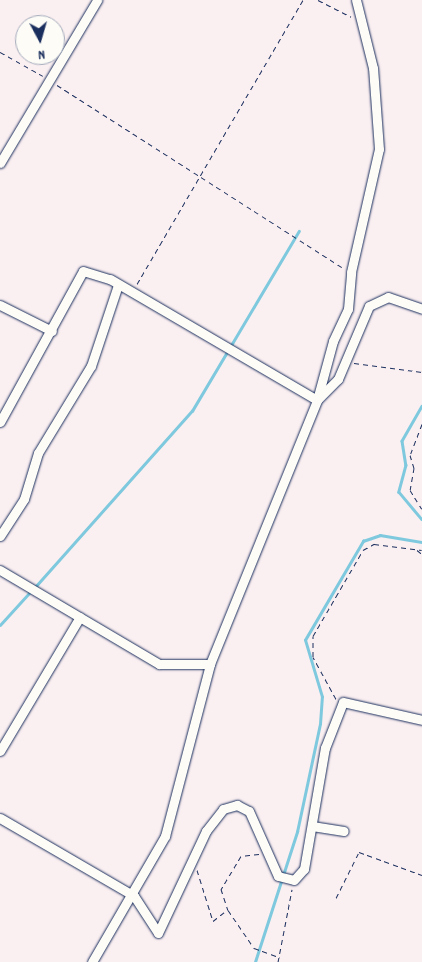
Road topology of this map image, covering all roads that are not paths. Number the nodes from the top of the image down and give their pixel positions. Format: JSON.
{"nodes":[{"id":1,"x":97,"y":0,"type":"edge"},
{"id":2,"x":356,"y":0,"type":"edge"},
{"id":3,"x":0,"y":163,"type":"edge"},
{"id":4,"x":118,"y":284,"type":"junction"},
{"id":5,"x":0,"y":305,"type":"edge"},
{"id":6,"x":422,"y":309,"type":"edge"},
{"id":7,"x":52,"y":331,"type":"junction"},
{"id":8,"x":317,"y":400,"type":"junction"},
{"id":9,"x":0,"y":422,"type":"edge"},
{"id":10,"x":0,"y":536,"type":"edge"},
{"id":11,"x":0,"y":570,"type":"edge"},
{"id":12,"x":80,"y":617,"type":"junction"},
{"id":13,"x":210,"y":664,"type":"junction"},
{"id":14,"x":422,"y":720,"type":"edge"},
{"id":15,"x":0,"y":750,"type":"edge"},
{"id":16,"x":0,"y":818,"type":"edge"},
{"id":17,"x":312,"y":826,"type":"junction"},
{"id":18,"x":344,"y":831,"type":"dead end"},
{"id":19,"x":134,"y":896,"type":"junction"},
{"id":20,"x":92,"y":962,"type":"edge"}],
"edges":[{"from":1,"to":3,"type":"street"},
{"from":2,"to":8,"type":"street"},
{"from":4,"to":7,"type":"street"},
{"from":4,"to":8,"type":"street"},
{"from":4,"to":10,"type":"street"},
{"from":5,"to":7,"type":"street"},
{"from":6,"to":8,"type":"street"},
{"from":7,"to":9,"type":"street"},
{"from":8,"to":13,"type":"street"},
{"from":11,"to":12,"type":"street"},
{"from":12,"to":13,"type":"street"},
{"from":12,"to":15,"type":"street"},
{"from":13,"to":19,"type":"street"},
{"from":14,"to":17,"type":"street"},
{"from":16,"to":19,"type":"street"},
{"from":17,"to":18,"type":"street"},
{"from":17,"to":19,"type":"street"},
{"from":19,"to":20,"type":"street"}]}
